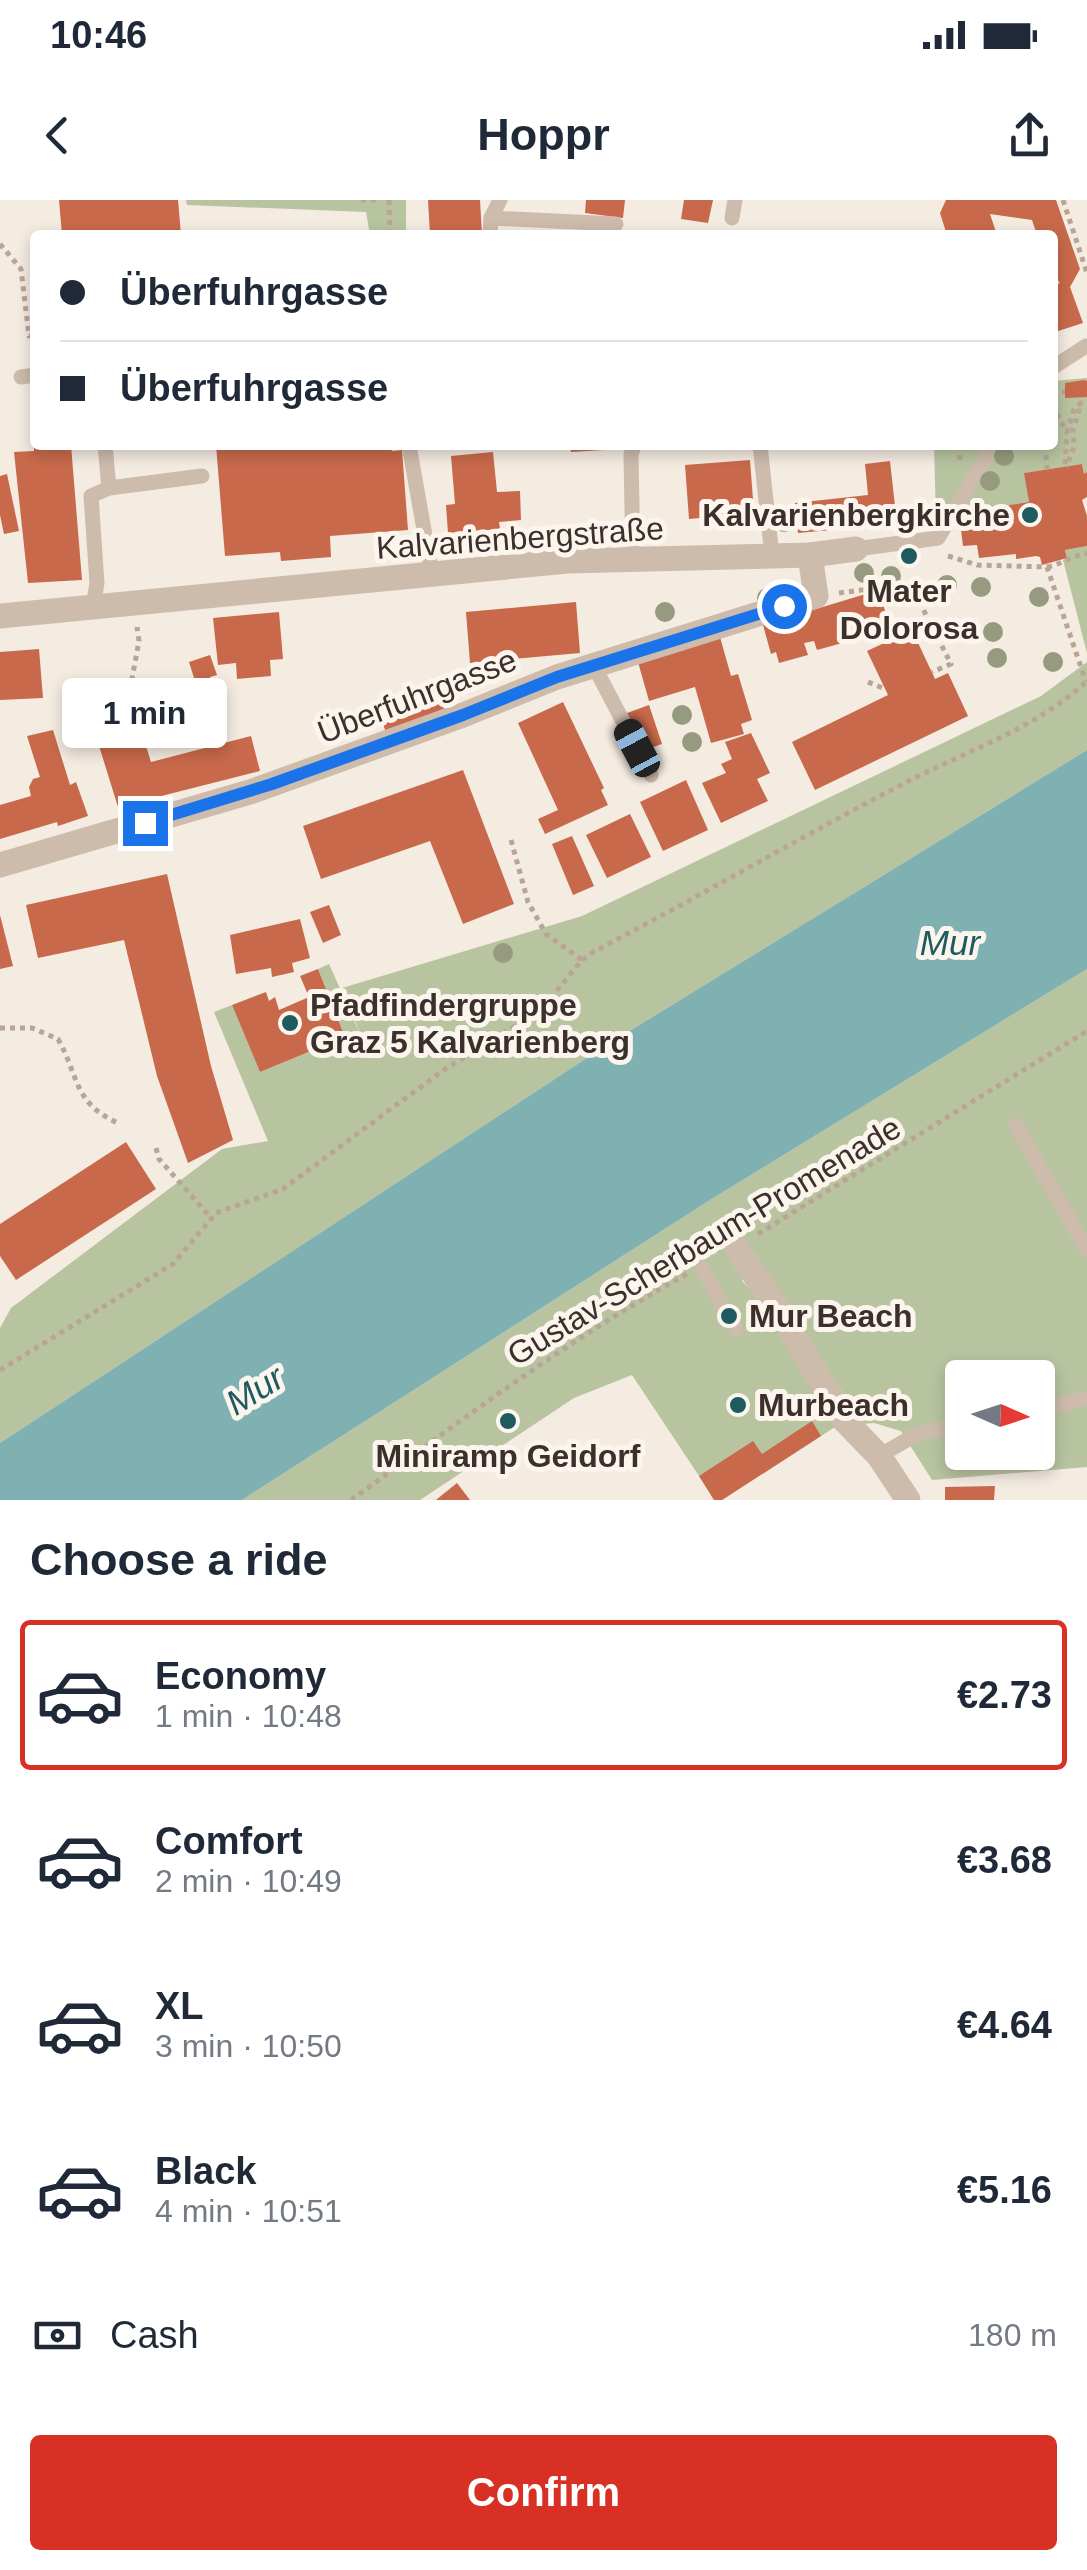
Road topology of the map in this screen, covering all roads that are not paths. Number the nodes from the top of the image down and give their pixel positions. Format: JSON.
{"nodes":[{"id":1,"x":500,"y":200,"type":"edge"},
{"id":2,"x":735,"y":200,"type":"edge"},
{"id":3,"x":732,"y":218,"type":"dead end"},
{"id":4,"x":616,"y":224,"type":"dead end"},
{"id":5,"x":490,"y":227,"type":"edge"},
{"id":6,"x":1086,"y":346,"type":"edge"},
{"id":7,"x":1058,"y":364,"type":"edge"},
{"id":8,"x":105,"y":450,"type":"edge"},
{"id":9,"x":410,"y":450,"type":"edge"},
{"id":10,"x":632,"y":450,"type":"edge"},
{"id":11,"x":761,"y":450,"type":"edge"},
{"id":12,"x":990,"y":450,"type":"edge"},
{"id":13,"x":202,"y":476,"type":"dead end"},
{"id":14,"x":109,"y":488,"type":"junction"},
{"id":15,"x":856,"y":549,"type":"joint"},
{"id":16,"x":810,"y":555,"type":"junction"},
{"id":17,"x":772,"y":556,"type":"junction"},
{"id":18,"x":633,"y":560,"type":"junction"},
{"id":19,"x":432,"y":575,"type":"junction"},
{"id":20,"x":93,"y":607,"type":"junction"},
{"id":21,"x":0,"y":616,"type":"edge"},
{"id":22,"x":594,"y":666,"type":"junction"},
{"id":23,"x":651,"y":775,"type":"dead end"},
{"id":24,"x":0,"y":865,"type":"edge"},
{"id":25,"x":1016,"y":1125,"type":"dead end"},
{"id":26,"x":736,"y":1248,"type":"road end"},
{"id":27,"x":1087,"y":1250,"type":"edge"},
{"id":28,"x":701,"y":1266,"type":"road end"},
{"id":29,"x":736,"y":1329,"type":"dead end"},
{"id":30,"x":1087,"y":1398,"type":"edge"},
{"id":31,"x":1055,"y":1405,"type":"edge"},
{"id":32,"x":945,"y":1428,"type":"edge"},
{"id":33,"x":879,"y":1456,"type":"junction"},
{"id":34,"x":908,"y":1500,"type":"edge"}],
"edges":[{"from":1,"to":5,"type":"lane"},
{"from":2,"to":3,"type":"lane"},
{"from":4,"to":5,"type":"lane"},
{"from":6,"to":7,"type":"lane"},
{"from":8,"to":14,"type":"lane"},
{"from":9,"to":19,"type":"lane"},
{"from":10,"to":18,"type":"lane"},
{"from":11,"to":17,"type":"lane"},
{"from":12,"to":15,"type":"lane","name":"Kalvarienbergstraße"},
{"from":13,"to":14,"type":"lane"},
{"from":14,"to":20,"type":"lane"},
{"from":15,"to":16,"type":"street","name":"Kalvarienbergstraße"},
{"from":16,"to":17,"type":"street","name":"Kalvarienbergstraße"},
{"from":16,"to":22,"type":"street","name":"Überfuhrgasse"},
{"from":17,"to":18,"type":"street","name":"Kalvarienbergstraße"},
{"from":18,"to":19,"type":"street","name":"Kalvarienbergstraße"},
{"from":19,"to":20,"type":"street","name":"Kalvarienbergstraße"},
{"from":20,"to":21,"type":"street","name":"Kalvarienbergstraße"},
{"from":22,"to":23,"type":"lane"},
{"from":22,"to":24,"type":"street","name":"Überfuhrgasse"},
{"from":25,"to":27,"type":"lane"},
{"from":26,"to":33,"type":"street"},
{"from":28,"to":29,"type":"lane"},
{"from":30,"to":31,"type":"lane"},
{"from":32,"to":33,"type":"lane"},
{"from":33,"to":34,"type":"street"}]}
